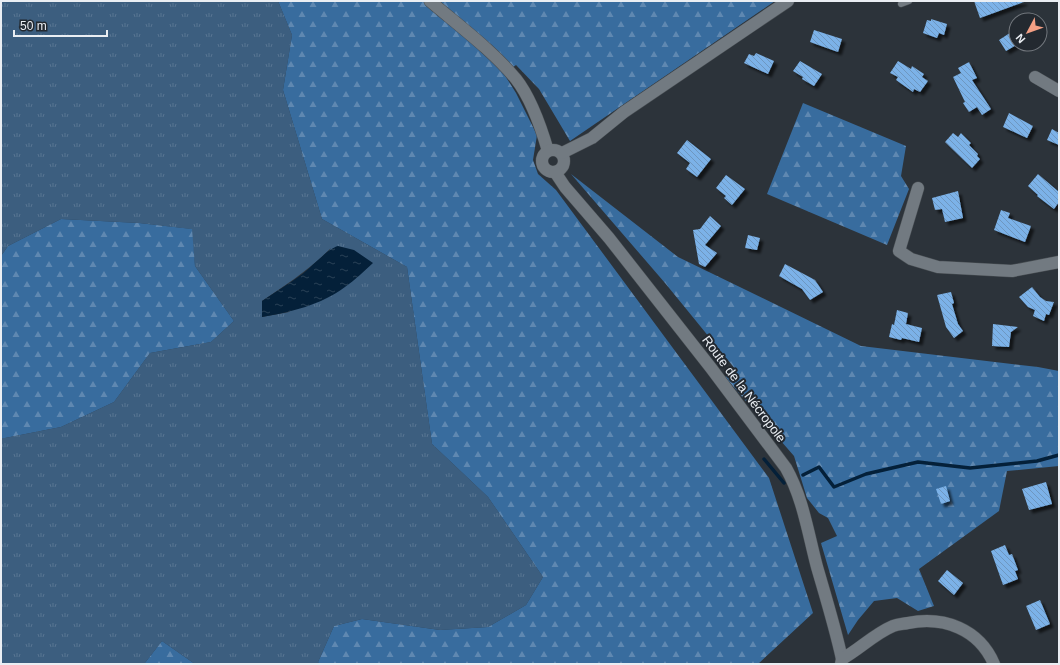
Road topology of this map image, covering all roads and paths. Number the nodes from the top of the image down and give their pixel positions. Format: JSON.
{"nodes":[{"id":1,"x":430,"y":1,"type":"edge"},
{"id":2,"x":788,"y":1,"type":"edge"},
{"id":3,"x":909,"y":1,"type":"edge"},
{"id":4,"x":901,"y":4,"type":"dead end"},
{"id":5,"x":1035,"y":77,"type":"dead end"},
{"id":6,"x":1059,"y":91,"type":"edge"},
{"id":7,"x":548,"y":151,"type":"junction"},
{"id":8,"x":562,"y":153,"type":"junction"},
{"id":9,"x":555,"y":172,"type":"junction"},
{"id":10,"x":918,"y":188,"type":"dead end"},
{"id":11,"x":1059,"y":262,"type":"edge"},
{"id":12,"x":842,"y":661,"type":"edge"},
{"id":13,"x":994,"y":664,"type":"edge"}],
"edges":[{"from":1,"to":7,"type":"street"},
{"from":2,"to":8,"type":"street"},
{"from":3,"to":4,"type":"lane"},
{"from":5,"to":6,"type":"street"},
{"from":7,"to":8,"type":"street"},
{"from":7,"to":9,"type":"street"},
{"from":8,"to":9,"type":"street"},
{"from":9,"to":12,"type":"street","name":"Route de la Nécropole"},
{"from":10,"to":11,"type":"street"},
{"from":12,"to":13,"type":"street"}]}
